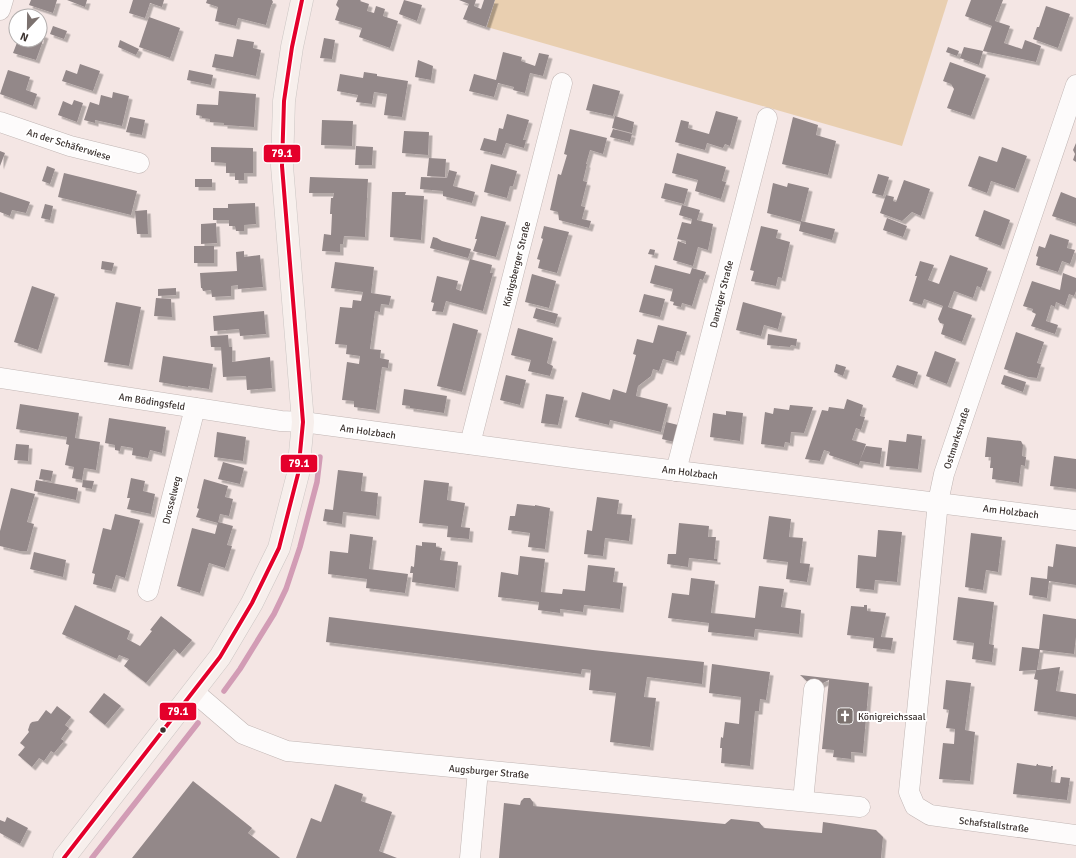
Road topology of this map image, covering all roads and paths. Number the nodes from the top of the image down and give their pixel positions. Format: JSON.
{"nodes":[{"id":1,"x":4,"y":0,"type":"edge"},
{"id":2,"x":302,"y":0,"type":"edge"},
{"id":3,"x":0,"y":10,"type":"edge"},
{"id":4,"x":562,"y":83,"type":"dead end"},
{"id":5,"x":1076,"y":85,"type":"edge"},
{"id":6,"x":767,"y":118,"type":"dead end"},
{"id":7,"x":0,"y":122,"type":"edge"},
{"id":8,"x":140,"y":164,"type":"dead end"},
{"id":9,"x":1,"y":382,"type":"edge"},
{"id":10,"x":195,"y":408,"type":"junction"},
{"id":11,"x":303,"y":422,"type":"junction"},
{"id":12,"x":470,"y":444,"type":"junction"},
{"id":13,"x":676,"y":471,"type":"junction"},
{"id":14,"x":938,"y":502,"type":"junction"},
{"id":15,"x":1076,"y":520,"type":"edge"},
{"id":16,"x":148,"y":591,"type":"dead end"},
{"id":17,"x":814,"y":689,"type":"dead end"},
{"id":18,"x":194,"y":692,"type":"junction"},
{"id":19,"x":478,"y":770,"type":"junction"},
{"id":20,"x":803,"y":801,"type":"junction"},
{"id":21,"x":915,"y":806,"type":"joint"},
{"id":22,"x":860,"y":807,"type":"dead end"},
{"id":23,"x":1076,"y":835,"type":"edge"},
{"id":24,"x":64,"y":858,"type":"edge"},
{"id":25,"x":470,"y":858,"type":"edge"}],
"edges":[{"from":1,"to":3,"type":"street"},
{"from":2,"to":11,"type":"main road"},
{"from":4,"to":12,"type":"street","name":"Königsberger Straße"},
{"from":5,"to":14,"type":"street","name":"Ostmarkstraße"},
{"from":6,"to":13,"type":"street","name":"Danziger Straße"},
{"from":7,"to":8,"type":"street","name":"An der Schäferwiese"},
{"from":9,"to":10,"type":"street","name":"Am Bödingsfeld"},
{"from":10,"to":11,"type":"street","name":"Am Bödingsfeld"},
{"from":10,"to":16,"type":"street","name":"Drosselweg"},
{"from":11,"to":12,"type":"street","name":"Am Holzbach"},
{"from":11,"to":18,"type":"main road"},
{"from":12,"to":13,"type":"street","name":"Am Holzbach"},
{"from":13,"to":14,"type":"street","name":"Am Holzbach"},
{"from":14,"to":15,"type":"street","name":"Am Holzbach"},
{"from":14,"to":21,"type":"street","name":"Ostmarkstraße"},
{"from":17,"to":20,"type":"street"},
{"from":18,"to":19,"type":"street","name":"Augsburger Straße"},
{"from":18,"to":24,"type":"main road"},
{"from":19,"to":20,"type":"street","name":"Augsburger Straße"},
{"from":19,"to":25,"type":"street"},
{"from":20,"to":22,"type":"street","name":"Augsburger Straße"},
{"from":21,"to":23,"type":"street","name":"Schafstallstraße"}]}
